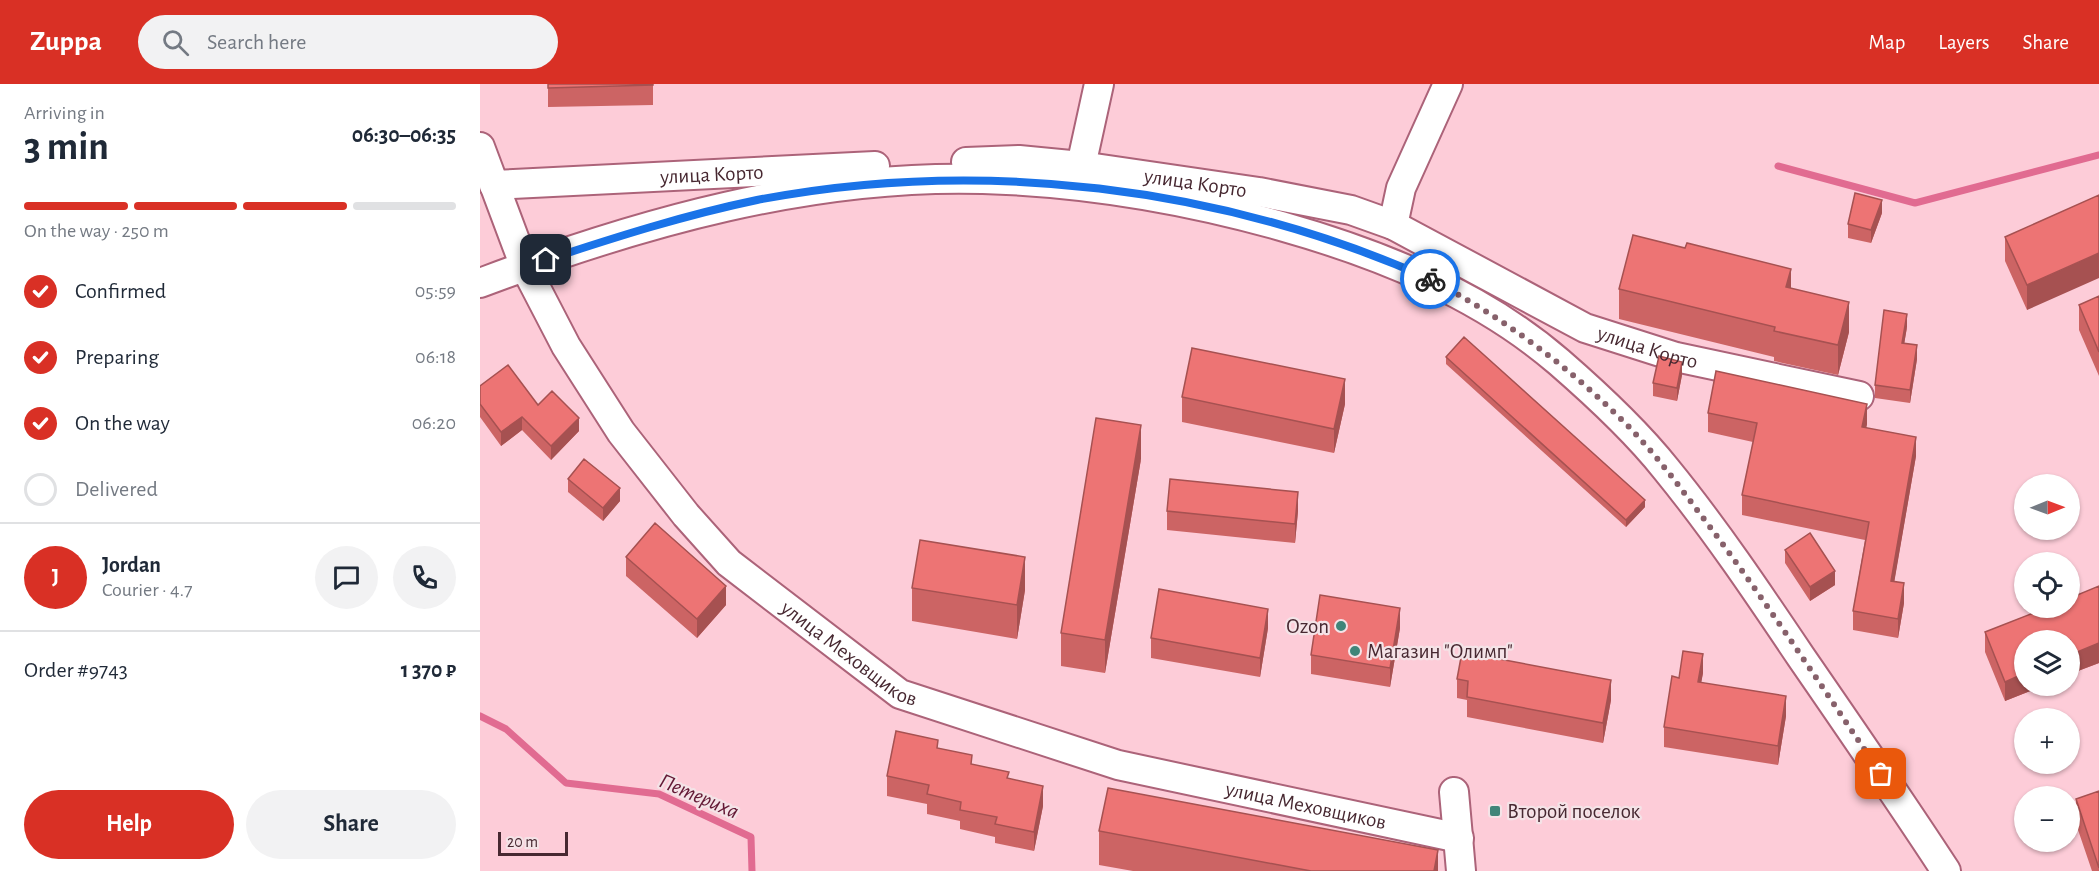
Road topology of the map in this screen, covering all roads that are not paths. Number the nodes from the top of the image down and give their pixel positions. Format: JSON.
{"nodes":[{"id":1,"x":1099,"y":84,"type":"edge"},
{"id":2,"x":1448,"y":84,"type":"edge"},
{"id":3,"x":480,"y":147,"type":"edge"},
{"id":4,"x":1081,"y":166,"type":"junction"},
{"id":5,"x":494,"y":184,"type":"junction"},
{"id":6,"x":1393,"y":225,"type":"junction"},
{"id":7,"x":525,"y":267,"type":"junction"},
{"id":8,"x":480,"y":284,"type":"edge"},
{"id":9,"x":1859,"y":396,"type":"dead end"},
{"id":10,"x":1454,"y":792,"type":"dead end"},
{"id":11,"x":1459,"y":838,"type":"junction"},
{"id":12,"x":1461,"y":871,"type":"edge"},
{"id":13,"x":1946,"y":871,"type":"edge"}],
"edges":[{"from":1,"to":4,"type":"street"},
{"from":2,"to":6,"type":"street"},
{"from":3,"to":5,"type":"street","name":"улица Меховщиков"},
{"from":4,"to":5,"type":"street","name":"улица Корто"},
{"from":4,"to":6,"type":"street","name":"улица Корто"},
{"from":5,"to":7,"type":"street","name":"улица Меховщиков"},
{"from":6,"to":9,"type":"street","name":"улица Корто"},
{"from":7,"to":8,"type":"street"},
{"from":7,"to":11,"type":"street","name":"улица Меховщиков"},
{"from":7,"to":13,"type":"street"},
{"from":10,"to":11,"type":"street"},
{"from":11,"to":12,"type":"street"}]}
